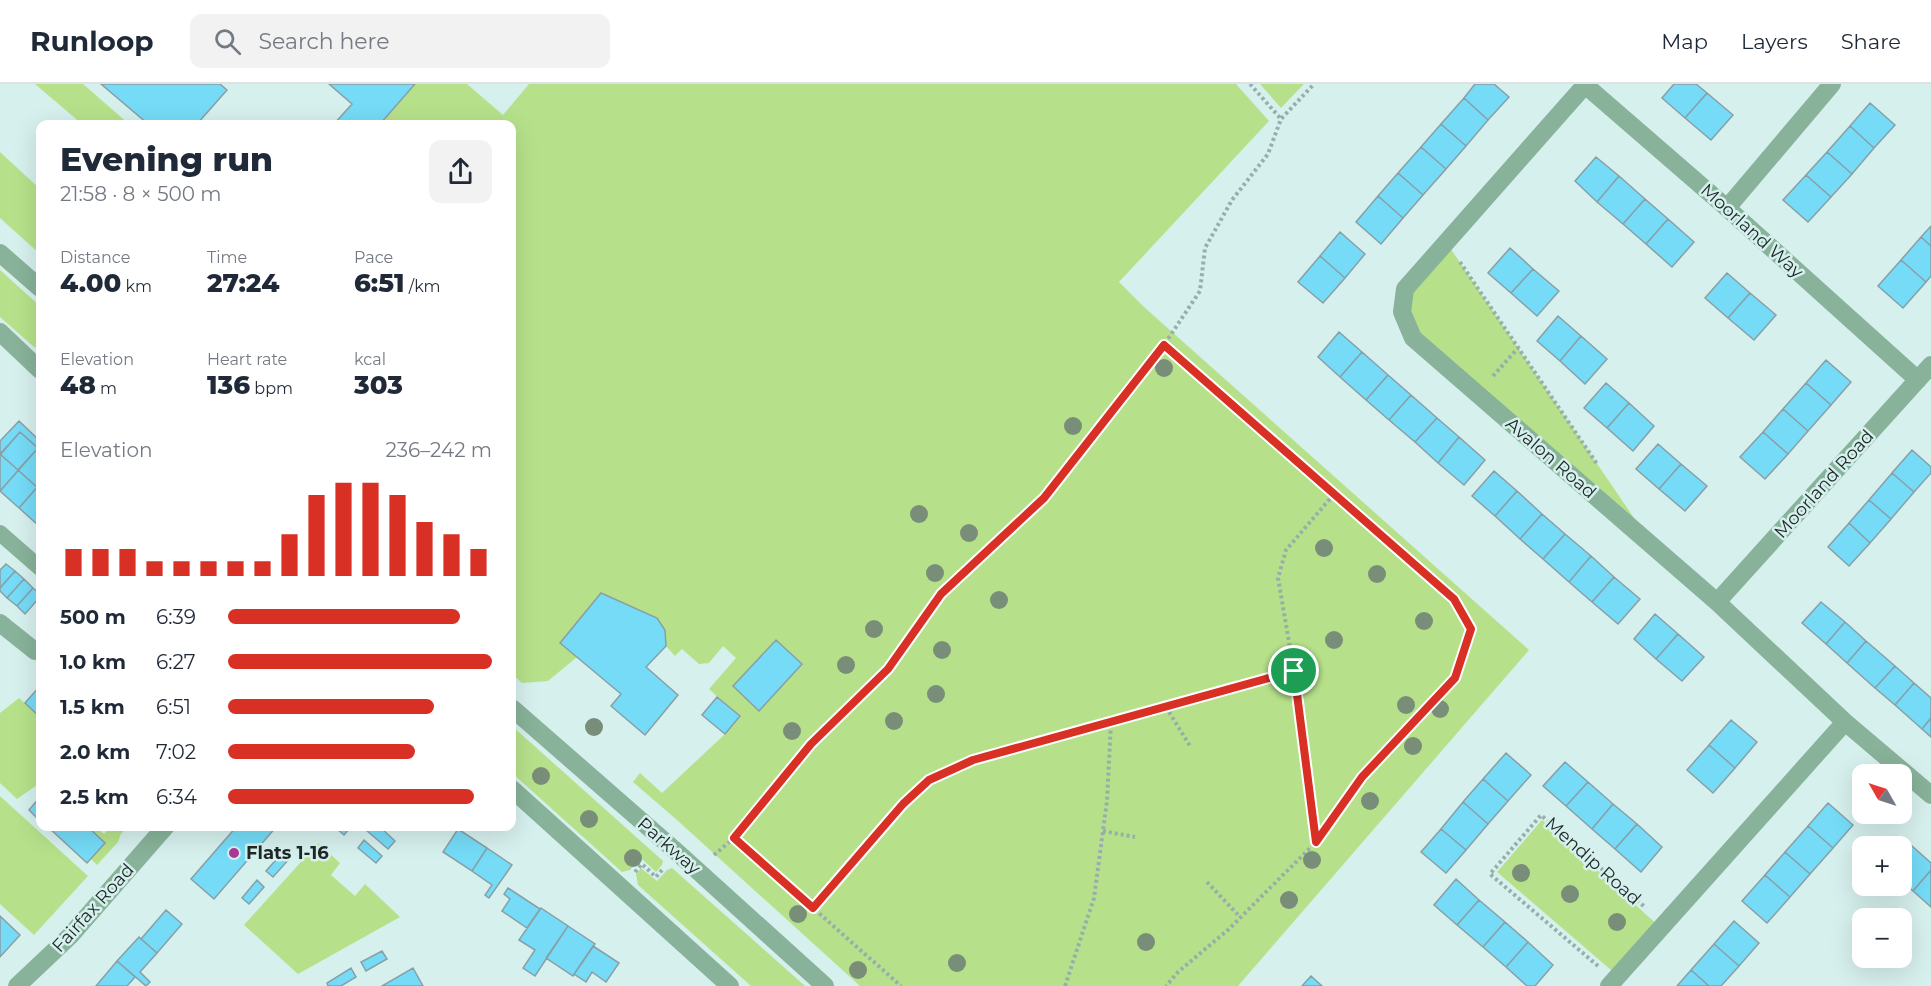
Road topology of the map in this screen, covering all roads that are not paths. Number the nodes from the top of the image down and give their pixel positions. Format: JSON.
{"nodes":[{"id":1,"x":1832,"y":84,"type":"edge"},
{"id":2,"x":1586,"y":85,"type":"edge"},
{"id":3,"x":1727,"y":208,"type":"junction"},
{"id":4,"x":0,"y":253,"type":"edge"},
{"id":5,"x":36,"y":284,"type":"edge"},
{"id":6,"x":0,"y":332,"type":"edge"},
{"id":7,"x":1931,"y":365,"type":"edge"},
{"id":8,"x":36,"y":366,"type":"edge"},
{"id":9,"x":1918,"y":380,"type":"junction"},
{"id":10,"x":0,"y":532,"type":"edge"},
{"id":11,"x":36,"y":564,"type":"edge"},
{"id":12,"x":1717,"y":602,"type":"junction"},
{"id":13,"x":0,"y":623,"type":"edge"},
{"id":14,"x":36,"y":646,"type":"edge"},
{"id":15,"x":516,"y":711,"type":"edge"},
{"id":16,"x":1845,"y":722,"type":"junction"},
{"id":17,"x":516,"y":793,"type":"edge"},
{"id":18,"x":1931,"y":795,"type":"edge"},
{"id":19,"x":162,"y":831,"type":"edge"},
{"id":20,"x":1612,"y":983,"type":"edge"},
{"id":21,"x":17,"y":986,"type":"edge"},
{"id":22,"x":730,"y":986,"type":"edge"},
{"id":23,"x":825,"y":986,"type":"edge"}],
"edges":[{"from":1,"to":3,"type":"street"},
{"from":2,"to":3,"type":"street","name":"Moorland Way"},
{"from":2,"to":12,"type":"street","name":"Avalon Road"},
{"from":3,"to":9,"type":"street","name":"Moorland Way"},
{"from":4,"to":5,"type":"street"},
{"from":6,"to":8,"type":"street"},
{"from":7,"to":9,"type":"street","name":"Moorland Road"},
{"from":9,"to":12,"type":"street","name":"Moorland Road"},
{"from":10,"to":11,"type":"lane"},
{"from":12,"to":16,"type":"street","name":"Avalon Road"},
{"from":13,"to":14,"type":"street"},
{"from":15,"to":23,"type":"street","name":"Parkway"},
{"from":16,"to":18,"type":"street","name":"Avalon Road"},
{"from":16,"to":20,"type":"street"},
{"from":17,"to":22,"type":"street"},
{"from":19,"to":21,"type":"street","name":"Fairfax Road"}]}
